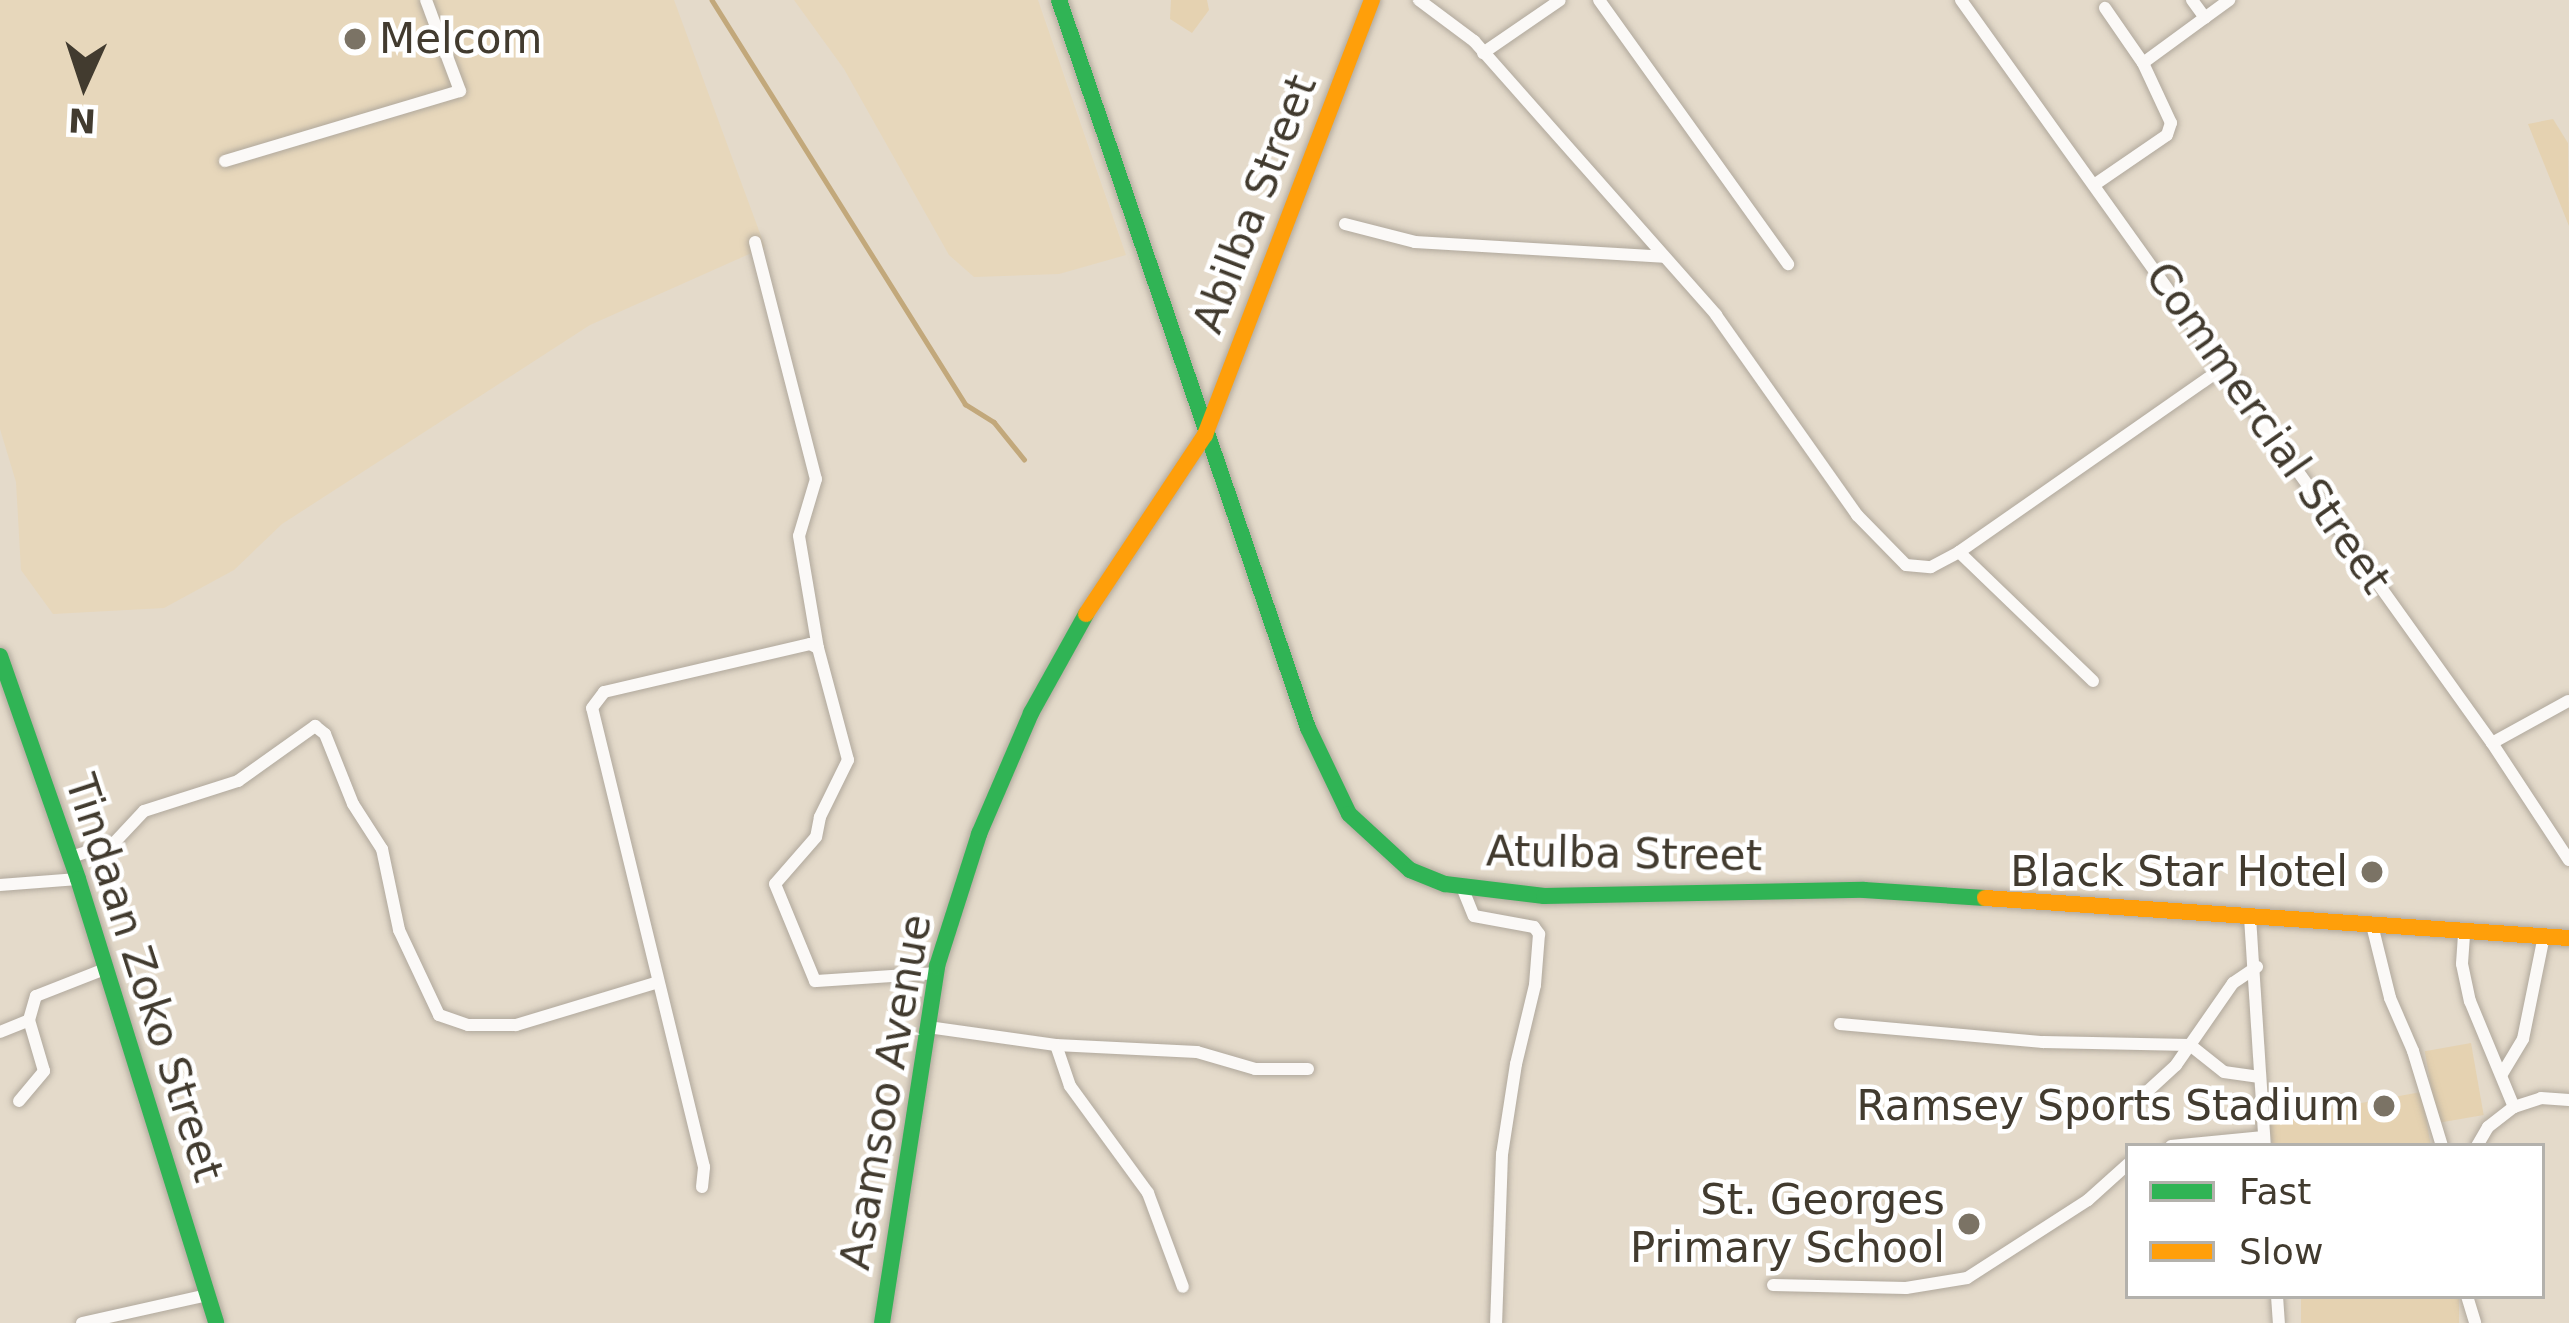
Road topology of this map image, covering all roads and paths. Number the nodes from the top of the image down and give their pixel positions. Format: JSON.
{"nodes":[{"id":1,"x":426,"y":0,"type":"edge"},
{"id":2,"x":1059,"y":0,"type":"edge"},
{"id":3,"x":1372,"y":0,"type":"edge"},
{"id":4,"x":1419,"y":0,"type":"edge"},
{"id":5,"x":1559,"y":0,"type":"edge"},
{"id":6,"x":1599,"y":0,"type":"edge"},
{"id":7,"x":1961,"y":0,"type":"edge"},
{"id":8,"x":2192,"y":0,"type":"edge"},
{"id":9,"x":2229,"y":0,"type":"edge"},
{"id":10,"x":2105,"y":8,"type":"dead end"},
{"id":11,"x":2205,"y":18,"type":"junction"},
{"id":12,"x":1484,"y":53,"type":"junction"},
{"id":13,"x":2143,"y":63,"type":"junction"},
{"id":14,"x":225,"y":161,"type":"dead end"},
{"id":15,"x":2094,"y":184,"type":"junction"},
{"id":16,"x":1345,"y":224,"type":"dead end"},
{"id":17,"x":755,"y":242,"type":"dead end"},
{"id":18,"x":1665,"y":257,"type":"junction"},
{"id":19,"x":1788,"y":264,"type":"dead end"},
{"id":20,"x":2223,"y":368,"type":"junction"},
{"id":21,"x":1205,"y":435,"type":"junction"},
{"id":22,"x":1959,"y":552,"type":"junction"},
{"id":23,"x":818,"y":648,"type":"junction"},
{"id":24,"x":0,"y":656,"type":"edge"},
{"id":25,"x":2093,"y":681,"type":"dead end"},
{"id":26,"x":2568,"y":701,"type":"edge"},
{"id":27,"x":2492,"y":743,"type":"junction"},
{"id":28,"x":70,"y":857,"type":"junction"},
{"id":29,"x":2569,"y":860,"type":"edge"},
{"id":30,"x":78,"y":879,"type":"junction"},
{"id":31,"x":0,"y":885,"type":"edge"},
{"id":32,"x":1462,"y":887,"type":"junction"},
{"id":33,"x":2251,"y":916,"type":"junction"},
{"id":34,"x":2372,"y":925,"type":"junction"},
{"id":35,"x":2464,"y":935,"type":"junction"},
{"id":36,"x":2569,"y":938,"type":"edge"},
{"id":37,"x":2542,"y":940,"type":"junction"},
{"id":38,"x":2257,"y":967,"type":"junction"},
{"id":39,"x":105,"y":969,"type":"junction"},
{"id":40,"x":935,"y":973,"type":"junction"},
{"id":41,"x":658,"y":982,"type":"junction"},
{"id":42,"x":29,"y":1020,"type":"junction"},
{"id":43,"x":1840,"y":1024,"type":"dead end"},
{"id":44,"x":928,"y":1027,"type":"junction"},
{"id":45,"x":0,"y":1032,"type":"edge"},
{"id":46,"x":1055,"y":1045,"type":"junction"},
{"id":47,"x":2190,"y":1045,"type":"junction"},
{"id":48,"x":1308,"y":1070,"type":"dead end"},
{"id":49,"x":2502,"y":1074,"type":"junction"},
{"id":50,"x":2258,"y":1077,"type":"junction"},
{"id":51,"x":2138,"y":1100,"type":"dead end"},
{"id":52,"x":2569,"y":1100,"type":"edge"},
{"id":53,"x":19,"y":1101,"type":"dead end"},
{"id":54,"x":2514,"y":1107,"type":"junction"},
{"id":55,"x":2265,"y":1141,"type":"edge"},
{"id":56,"x":2227,"y":1143,"type":"edge"},
{"id":57,"x":2441,"y":1143,"type":"edge"},
{"id":58,"x":2479,"y":1143,"type":"edge"},
{"id":59,"x":2125,"y":1167,"type":"edge"},
{"id":60,"x":702,"y":1187,"type":"dead end"},
{"id":61,"x":1773,"y":1285,"type":"dead end"},
{"id":62,"x":1183,"y":1287,"type":"dead end"},
{"id":63,"x":207,"y":1294,"type":"junction"},
{"id":64,"x":82,"y":1323,"type":"edge"},
{"id":65,"x":216,"y":1323,"type":"edge"},
{"id":66,"x":883,"y":1323,"type":"edge"},
{"id":67,"x":1496,"y":1323,"type":"edge"}],
"edges":[{"from":1,"to":14,"type":"street"},
{"from":2,"to":21,"type":"street","name":"Atulba Street"},
{"from":3,"to":21,"type":"street","name":"Abilba Street"},
{"from":4,"to":12,"type":"street"},
{"from":5,"to":12,"type":"street"},
{"from":6,"to":19,"type":"street"},
{"from":7,"to":15,"type":"street","name":"Commercial Street"},
{"from":8,"to":11,"type":"street"},
{"from":9,"to":11,"type":"street"},
{"from":10,"to":13,"type":"street"},
{"from":11,"to":13,"type":"street"},
{"from":12,"to":18,"type":"street"},
{"from":13,"to":15,"type":"street"},
{"from":15,"to":20,"type":"street","name":"Commercial Street"},
{"from":16,"to":18,"type":"street"},
{"from":17,"to":23,"type":"street"},
{"from":18,"to":22,"type":"street"},
{"from":20,"to":22,"type":"street"},
{"from":20,"to":27,"type":"street","name":"Commercial Street"},
{"from":21,"to":32,"type":"street","name":"Atulba Street"},
{"from":21,"to":40,"type":"street","name":"Asamsoo Avenue"},
{"from":22,"to":25,"type":"street"},
{"from":23,"to":40,"type":"street"},
{"from":23,"to":41,"type":"street"},
{"from":24,"to":28,"type":"street","name":"Tindaan Zoko Street"},
{"from":26,"to":27,"type":"street"},
{"from":27,"to":29,"type":"street","name":"Commercial Street"},
{"from":28,"to":30,"type":"street","name":"Tindaan Zoko Street"},
{"from":28,"to":41,"type":"street"},
{"from":30,"to":31,"type":"street"},
{"from":30,"to":39,"type":"street","name":"Tindaan Zoko Street"},
{"from":32,"to":33,"type":"street","name":"Atulba Street"},
{"from":32,"to":67,"type":"street"},
{"from":33,"to":34,"type":"street","name":"Atulba Street"},
{"from":33,"to":38,"type":"street"},
{"from":34,"to":35,"type":"street","name":"Atulba Street"},
{"from":34,"to":57,"type":"street"},
{"from":35,"to":37,"type":"street","name":"Atulba Street"},
{"from":35,"to":49,"type":"street"},
{"from":36,"to":37,"type":"street","name":"Atulba Street"},
{"from":37,"to":49,"type":"street"},
{"from":38,"to":47,"type":"street"},
{"from":38,"to":50,"type":"street"},
{"from":39,"to":42,"type":"street"},
{"from":39,"to":63,"type":"street","name":"Tindaan Zoko Street"},
{"from":40,"to":44,"type":"street","name":"Asamsoo Avenue"},
{"from":41,"to":60,"type":"street"},
{"from":42,"to":45,"type":"street"},
{"from":42,"to":53,"type":"street"},
{"from":43,"to":47,"type":"street"},
{"from":44,"to":46,"type":"street"},
{"from":44,"to":66,"type":"street","name":"Asamsoo Avenue"},
{"from":46,"to":48,"type":"street"},
{"from":46,"to":62,"type":"street"},
{"from":47,"to":50,"type":"street"},
{"from":47,"to":51,"type":"street"},
{"from":49,"to":54,"type":"street"},
{"from":50,"to":55,"type":"street"},
{"from":52,"to":54,"type":"street"},
{"from":54,"to":58,"type":"street"},
{"from":55,"to":56,"type":"street"},
{"from":59,"to":61,"type":"street"},
{"from":63,"to":64,"type":"street"},
{"from":63,"to":65,"type":"street","name":"Tindaan Zoko Street"}]}
